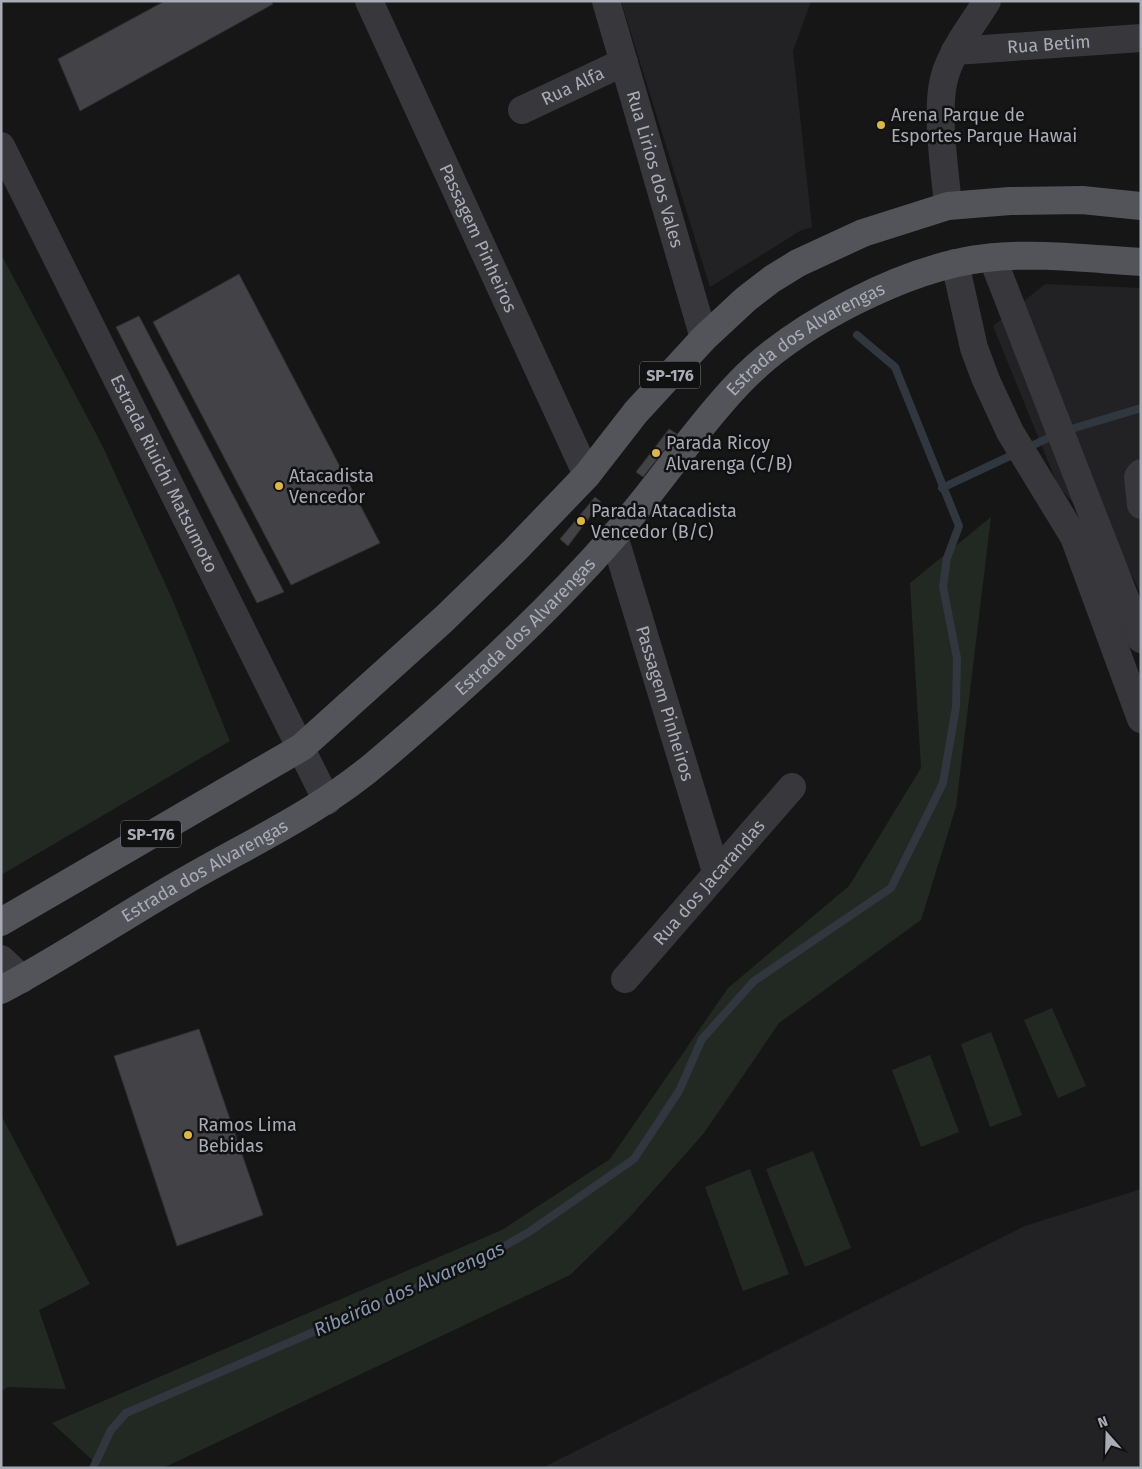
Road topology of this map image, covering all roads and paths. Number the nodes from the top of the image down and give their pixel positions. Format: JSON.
{"nodes":[{"id":1,"x":369,"y":1,"type":"edge"},
{"id":2,"x":606,"y":1,"type":"edge"},
{"id":3,"x":987,"y":1,"type":"edge"},
{"id":4,"x":1141,"y":38,"type":"edge"},
{"id":5,"x":955,"y":51,"type":"junction"},
{"id":6,"x":624,"y":62,"type":"junction"},
{"id":7,"x":522,"y":110,"type":"dead end"},
{"id":8,"x":1,"y":146,"type":"edge"},
{"id":9,"x":948,"y":206,"type":"junction"},
{"id":10,"x":1141,"y":206,"type":"edge"},
{"id":11,"x":992,"y":257,"type":"junction"},
{"id":12,"x":1141,"y":262,"type":"edge"},
{"id":13,"x":955,"y":263,"type":"junction"},
{"id":14,"x":704,"y":338,"type":"junction"},
{"id":15,"x":1141,"y":473,"type":"edge"},
{"id":16,"x":586,"y":475,"type":"junction"},
{"id":17,"x":1141,"y":505,"type":"edge"},
{"id":18,"x":614,"y":536,"type":"junction"},
{"id":19,"x":1141,"y":639,"type":"edge"},
{"id":20,"x":1141,"y":719,"type":"edge"},
{"id":21,"x":302,"y":747,"type":"junction"},
{"id":22,"x":792,"y":787,"type":"dead end"},
{"id":23,"x":327,"y":801,"type":"junction"},
{"id":24,"x":716,"y":872,"type":"junction"},
{"id":25,"x":1,"y":922,"type":"edge"},
{"id":26,"x":1,"y":960,"type":"edge"},
{"id":27,"x":625,"y":979,"type":"dead end"},
{"id":28,"x":11,"y":985,"type":"edge"}],
"edges":[{"from":1,"to":16,"type":"street","name":"Passagem Pinheiros"},
{"from":2,"to":6,"type":"street","name":"Rua Lirios dos Vales"},
{"from":3,"to":5,"type":"street"},
{"from":4,"to":5,"type":"street","name":"Rua Betim"},
{"from":5,"to":9,"type":"street"},
{"from":6,"to":7,"type":"street","name":"Rua Alfa"},
{"from":6,"to":14,"type":"street","name":"Rua Lirios dos Vales"},
{"from":8,"to":21,"type":"street","name":"Estrada Riuichi Matsumoto"},
{"from":9,"to":10,"type":"main road","number":"SP-176"},
{"from":9,"to":14,"type":"main road","number":"SP-176"},
{"from":11,"to":12,"type":"main road","name":"Estrada dos Alvarengas","number":"SP-176"},
{"from":11,"to":13,"type":"main road","name":"Estrada dos Alvarengas","number":"SP-176"},
{"from":11,"to":19,"type":"street"},
{"from":13,"to":18,"type":"main road","name":"Estrada dos Alvarengas","number":"SP-176"},
{"from":13,"to":20,"type":"street"},
{"from":14,"to":16,"type":"main road","number":"SP-176"},
{"from":15,"to":17,"type":"street"},
{"from":16,"to":21,"type":"main road","number":"SP-176"},
{"from":18,"to":23,"type":"main road","name":"Estrada dos Alvarengas","number":"SP-176"},
{"from":18,"to":24,"type":"street","name":"Passagem Pinheiros"},
{"from":21,"to":23,"type":"street","name":"Estrada Riuichi Matsumoto"},
{"from":21,"to":25,"type":"main road","number":"SP-176"},
{"from":22,"to":24,"type":"street","name":"Rua dos Jacarandas"},
{"from":23,"to":28,"type":"main road","name":"Estrada dos Alvarengas","number":"SP-176"},
{"from":24,"to":27,"type":"street","name":"Rua dos Jacarandas"},
{"from":26,"to":28,"type":"street"}]}
